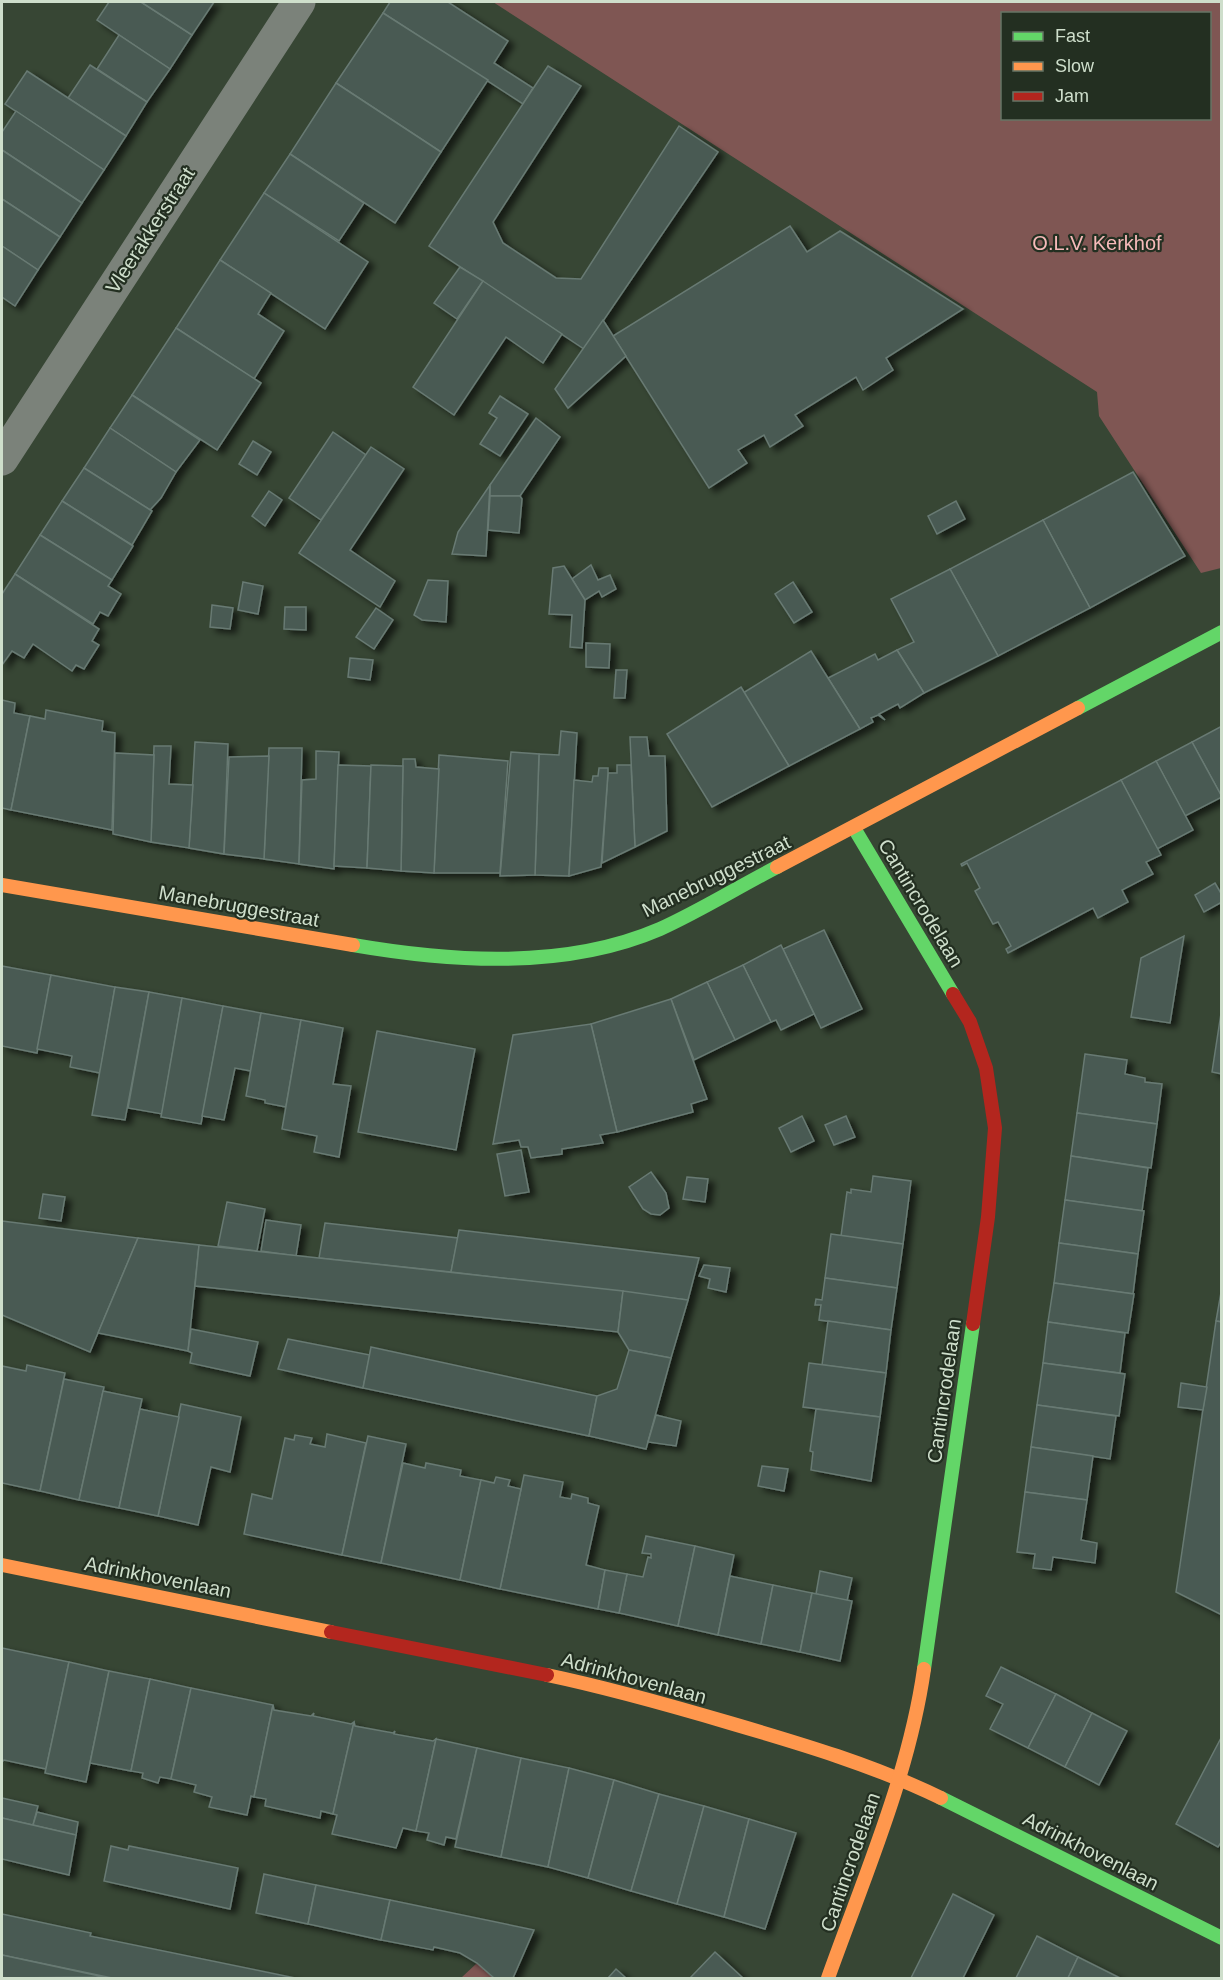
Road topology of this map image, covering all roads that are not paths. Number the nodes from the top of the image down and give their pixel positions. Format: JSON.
{"nodes":[{"id":1,"x":299,"y":2,"type":"edge"},
{"id":2,"x":2,"y":459,"type":"edge"},
{"id":3,"x":1221,"y":632,"type":"edge"},
{"id":4,"x":854,"y":828,"type":"junction"},
{"id":5,"x":2,"y":885,"type":"edge"},
{"id":6,"x":2,"y":1565,"type":"edge"},
{"id":7,"x":899,"y":1778,"type":"junction"},
{"id":8,"x":1221,"y":1938,"type":"edge"},
{"id":9,"x":828,"y":1978,"type":"edge"}],
"edges":[{"from":1,"to":2,"type":"street","name":"Vleerakkerstraat"},
{"from":3,"to":4,"type":"street","name":"Manebruggestraat"},
{"from":4,"to":5,"type":"street","name":"Manebruggestraat"},
{"from":4,"to":7,"type":"street","name":"Cantincrodelaan"},
{"from":6,"to":7,"type":"street","name":"Adrinkhovenlaan"},
{"from":7,"to":8,"type":"street","name":"Adrinkhovenlaan"},
{"from":7,"to":9,"type":"street","name":"Cantincrodelaan"}]}
